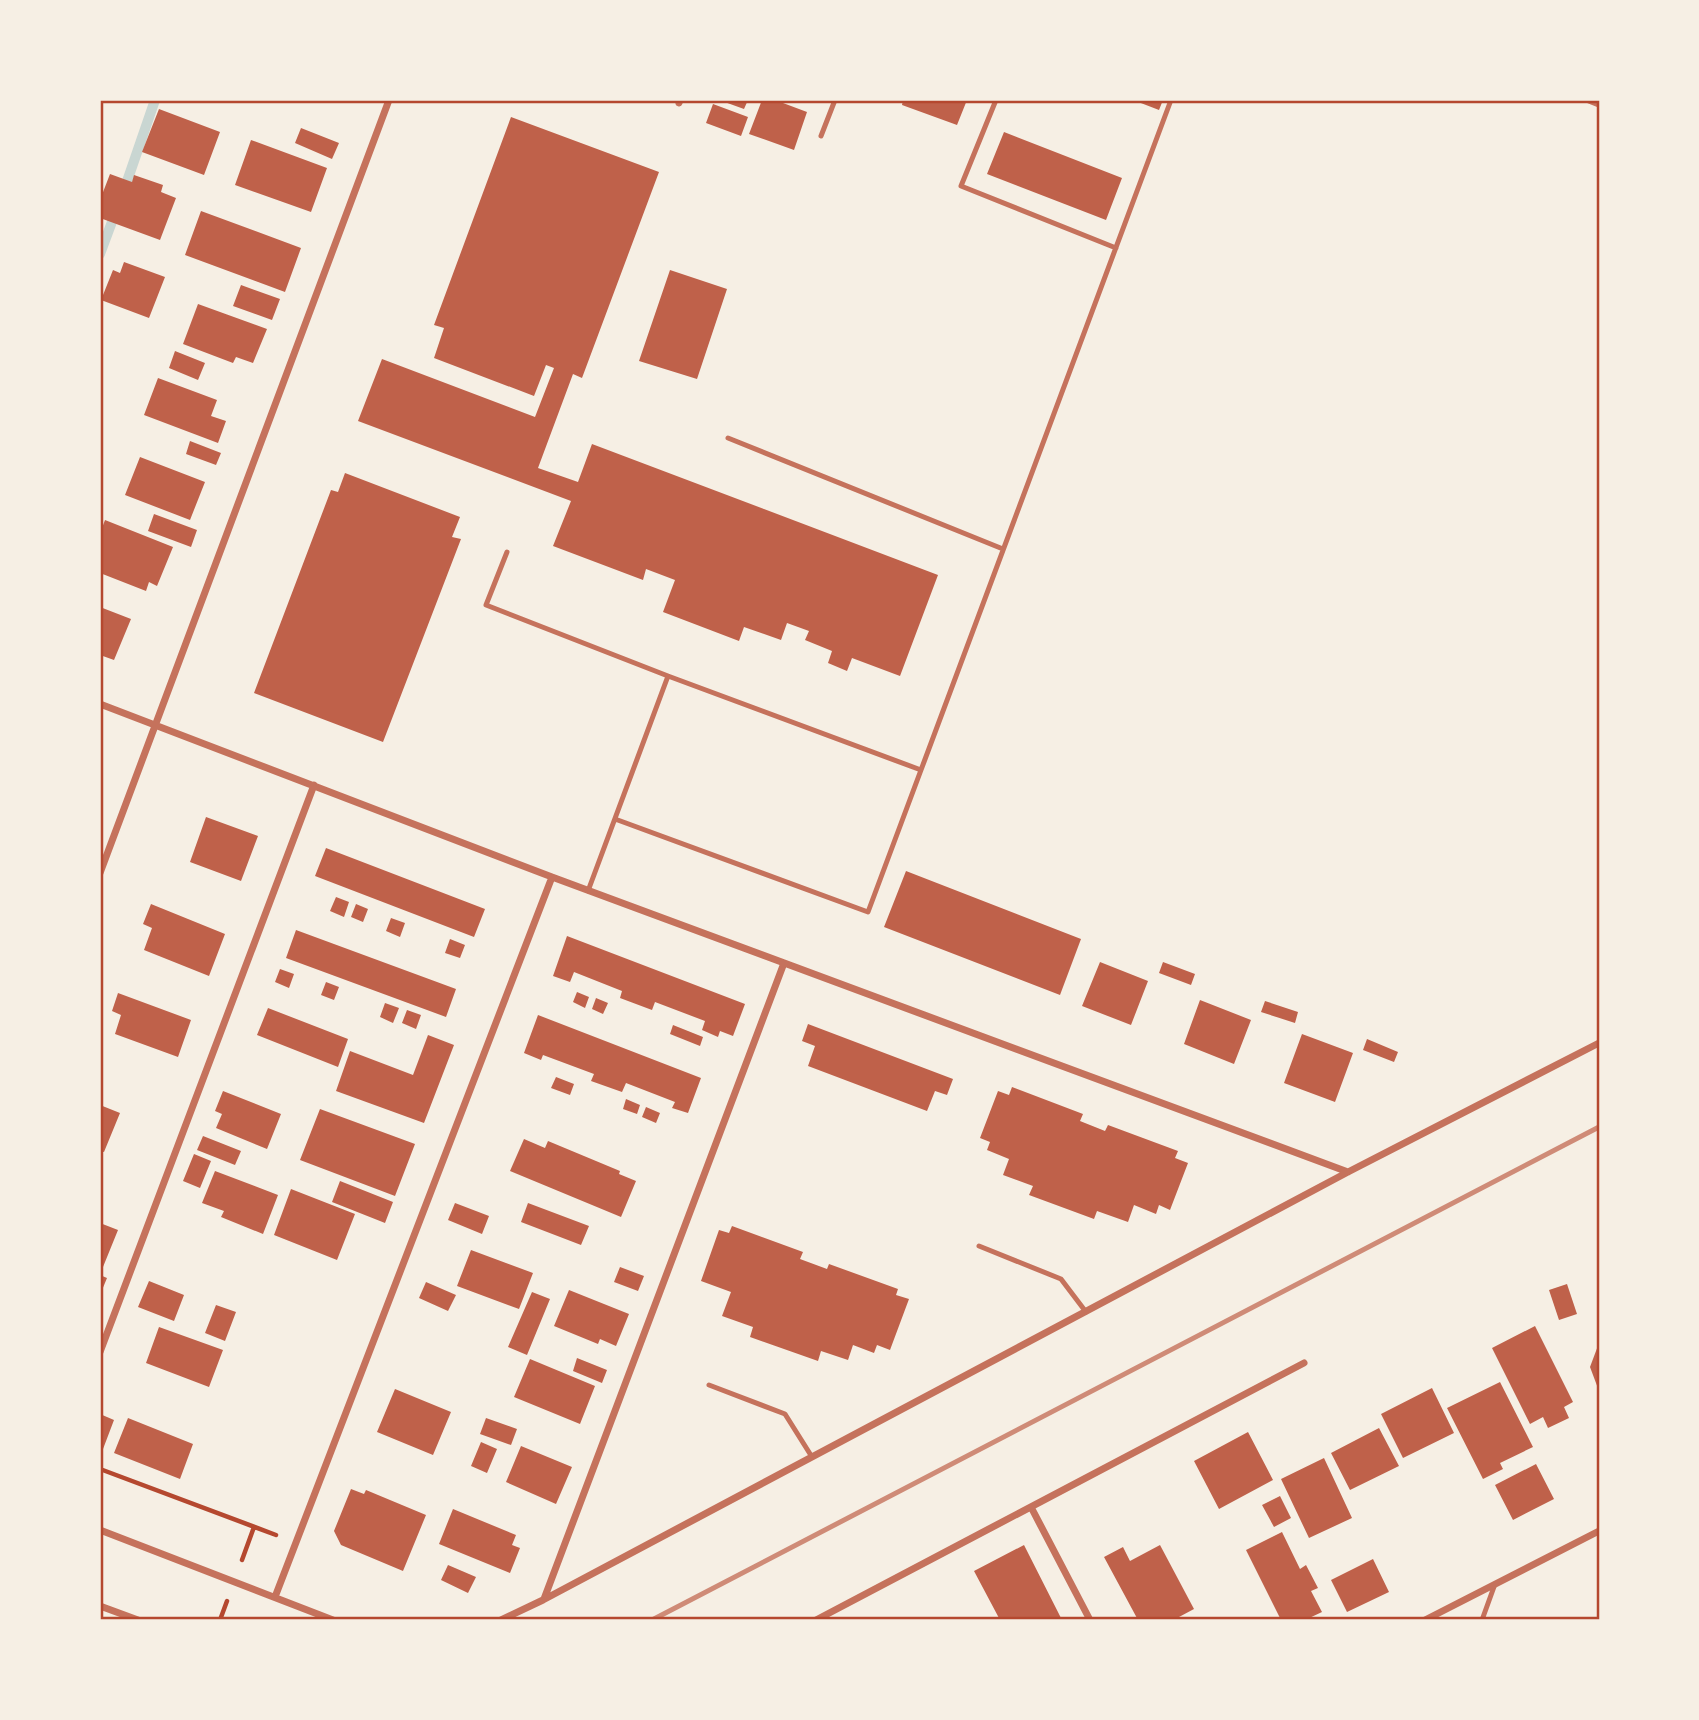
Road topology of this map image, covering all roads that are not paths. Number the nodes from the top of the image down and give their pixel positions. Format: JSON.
{"nodes":[{"id":1,"x":388,"y":100,"type":"edge"},
{"id":2,"x":835,"y":100,"type":"edge"},
{"id":3,"x":996,"y":100,"type":"edge"},
{"id":4,"x":1171,"y":100,"type":"edge"},
{"id":5,"x":1589,"y":100,"type":"edge"},
{"id":6,"x":1599,"y":104,"type":"edge"},
{"id":7,"x":821,"y":136,"type":"dead end"},
{"id":8,"x":1116,"y":248,"type":"junction"},
{"id":9,"x":728,"y":438,"type":"dead end"},
{"id":10,"x":1003,"y":548,"type":"junction"},
{"id":11,"x":507,"y":552,"type":"dead end"},
{"id":12,"x":668,"y":676,"type":"junction"},
{"id":13,"x":100,"y":704,"type":"edge"},
{"id":14,"x":156,"y":725,"type":"junction"},
{"id":15,"x":921,"y":770,"type":"junction"},
{"id":16,"x":314,"y":785,"type":"junction"},
{"id":17,"x":615,"y":819,"type":"junction"},
{"id":18,"x":100,"y":873,"type":"edge"},
{"id":19,"x":552,"y":877,"type":"junction"},
{"id":20,"x":588,"y":891,"type":"junction"},
{"id":21,"x":784,"y":963,"type":"junction"},
{"id":22,"x":1599,"y":1042,"type":"edge"},
{"id":23,"x":1348,"y":1172,"type":"junction"},
{"id":24,"x":979,"y":1246,"type":"dead end"},
{"id":25,"x":1086,"y":1312,"type":"junction"},
{"id":26,"x":100,"y":1352,"type":"edge"},
{"id":27,"x":1304,"y":1363,"type":"dead end"},
{"id":28,"x":709,"y":1385,"type":"dead end"},
{"id":29,"x":812,"y":1457,"type":"junction"},
{"id":30,"x":1031,"y":1507,"type":"junction"},
{"id":31,"x":100,"y":1530,"type":"edge"},
{"id":32,"x":1599,"y":1531,"type":"edge"},
{"id":33,"x":1495,"y":1584,"type":"junction"},
{"id":34,"x":275,"y":1597,"type":"junction"},
{"id":35,"x":544,"y":1600,"type":"junction"},
{"id":36,"x":100,"y":1606,"type":"edge"},
{"id":37,"x":138,"y":1620,"type":"edge"},
{"id":38,"x":333,"y":1620,"type":"edge"},
{"id":39,"x":502,"y":1620,"type":"edge"},
{"id":40,"x":816,"y":1620,"type":"edge"},
{"id":41,"x":1090,"y":1620,"type":"edge"},
{"id":42,"x":1425,"y":1620,"type":"edge"},
{"id":43,"x":1482,"y":1620,"type":"edge"}],
"edges":[{"from":1,"to":14,"type":"street"},
{"from":2,"to":7,"type":"lane"},
{"from":3,"to":8,"type":"lane"},
{"from":4,"to":8,"type":"lane"},
{"from":5,"to":6,"type":"street"},
{"from":8,"to":10,"type":"lane"},
{"from":9,"to":10,"type":"lane"},
{"from":10,"to":15,"type":"lane"},
{"from":11,"to":12,"type":"lane"},
{"from":12,"to":15,"type":"lane"},
{"from":12,"to":17,"type":"lane"},
{"from":13,"to":14,"type":"street"},
{"from":14,"to":16,"type":"street"},
{"from":14,"to":18,"type":"street"},
{"from":15,"to":17,"type":"lane"},
{"from":16,"to":19,"type":"street"},
{"from":16,"to":26,"type":"street"},
{"from":17,"to":20,"type":"lane"},
{"from":19,"to":20,"type":"street"},
{"from":19,"to":34,"type":"street"},
{"from":20,"to":21,"type":"street"},
{"from":21,"to":23,"type":"street"},
{"from":21,"to":35,"type":"street"},
{"from":22,"to":23,"type":"street"},
{"from":23,"to":25,"type":"street"},
{"from":24,"to":25,"type":"lane"},
{"from":25,"to":29,"type":"street"},
{"from":27,"to":30,"type":"street"},
{"from":28,"to":29,"type":"lane"},
{"from":29,"to":35,"type":"street"},
{"from":30,"to":40,"type":"street"},
{"from":30,"to":41,"type":"street"},
{"from":31,"to":34,"type":"street"},
{"from":32,"to":33,"type":"street"},
{"from":33,"to":42,"type":"street"},
{"from":33,"to":43,"type":"lane"},
{"from":34,"to":38,"type":"street"},
{"from":35,"to":39,"type":"street"},
{"from":36,"to":37,"type":"street"}]}
